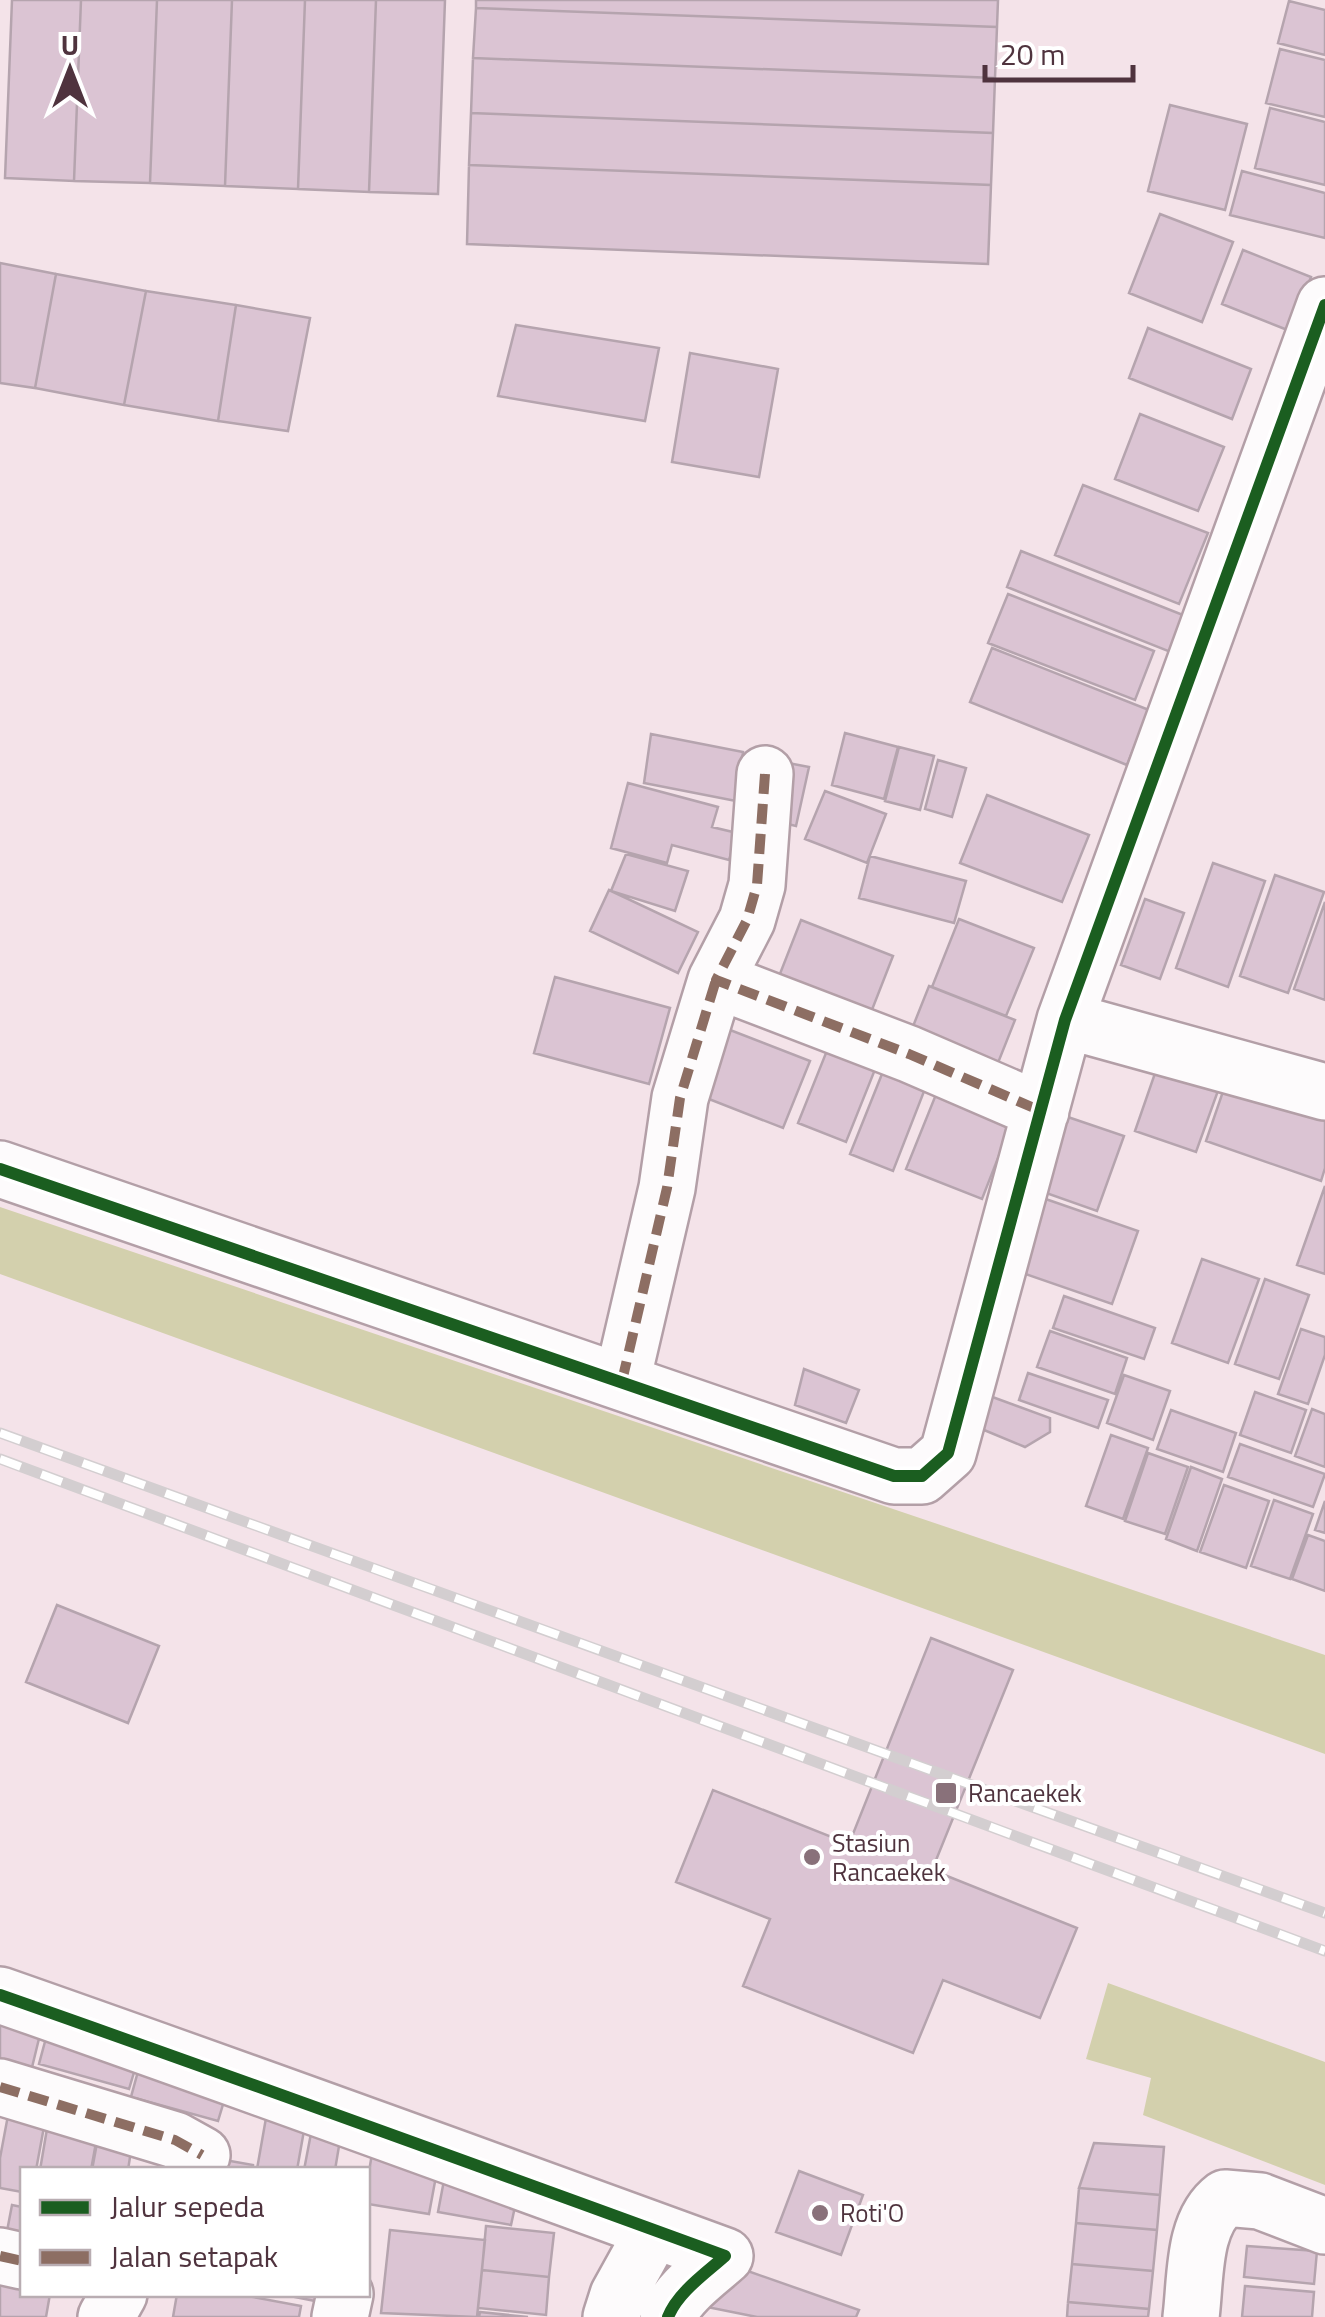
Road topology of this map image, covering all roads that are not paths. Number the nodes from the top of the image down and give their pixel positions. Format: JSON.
{"nodes":[{"id":1,"x":1325,"y":305,"type":"edge"},
{"id":2,"x":764,"y":774,"type":"dead end"},
{"id":3,"x":716,"y":980,"type":"junction"},
{"id":4,"x":1065,"y":1020,"type":"junction"},
{"id":5,"x":1325,"y":1092,"type":"edge"},
{"id":6,"x":1042,"y":1111,"type":"junction"},
{"id":7,"x":0,"y":1168,"type":"edge"},
{"id":8,"x":622,"y":1381,"type":"junction"},
{"id":9,"x":0,"y":1996,"type":"edge"},
{"id":10,"x":250,"y":2082,"type":"junction"},
{"id":11,"x":0,"y":2087,"type":"edge"},
{"id":12,"x":196,"y":2162,"type":"edge"},
{"id":13,"x":1325,"y":2226,"type":"edge"},
{"id":14,"x":654,"y":2230,"type":"junction"},
{"id":15,"x":610,"y":2317,"type":"edge"},
{"id":16,"x":668,"y":2317,"type":"edge"},
{"id":17,"x":1190,"y":2317,"type":"edge"}],
"edges":[{"from":1,"to":4,"type":"street"},
{"from":2,"to":3,"type":"street"},
{"from":3,"to":6,"type":"street"},
{"from":3,"to":8,"type":"street"},
{"from":4,"to":5,"type":"street"},
{"from":4,"to":6,"type":"street"},
{"from":6,"to":8,"type":"street"},
{"from":7,"to":8,"type":"street"},
{"from":9,"to":10,"type":"street"},
{"from":10,"to":12,"type":"street"},
{"from":10,"to":14,"type":"street"},
{"from":11,"to":12,"type":"street"},
{"from":13,"to":17,"type":"street"},
{"from":14,"to":15,"type":"street"},
{"from":14,"to":16,"type":"street"}]}
